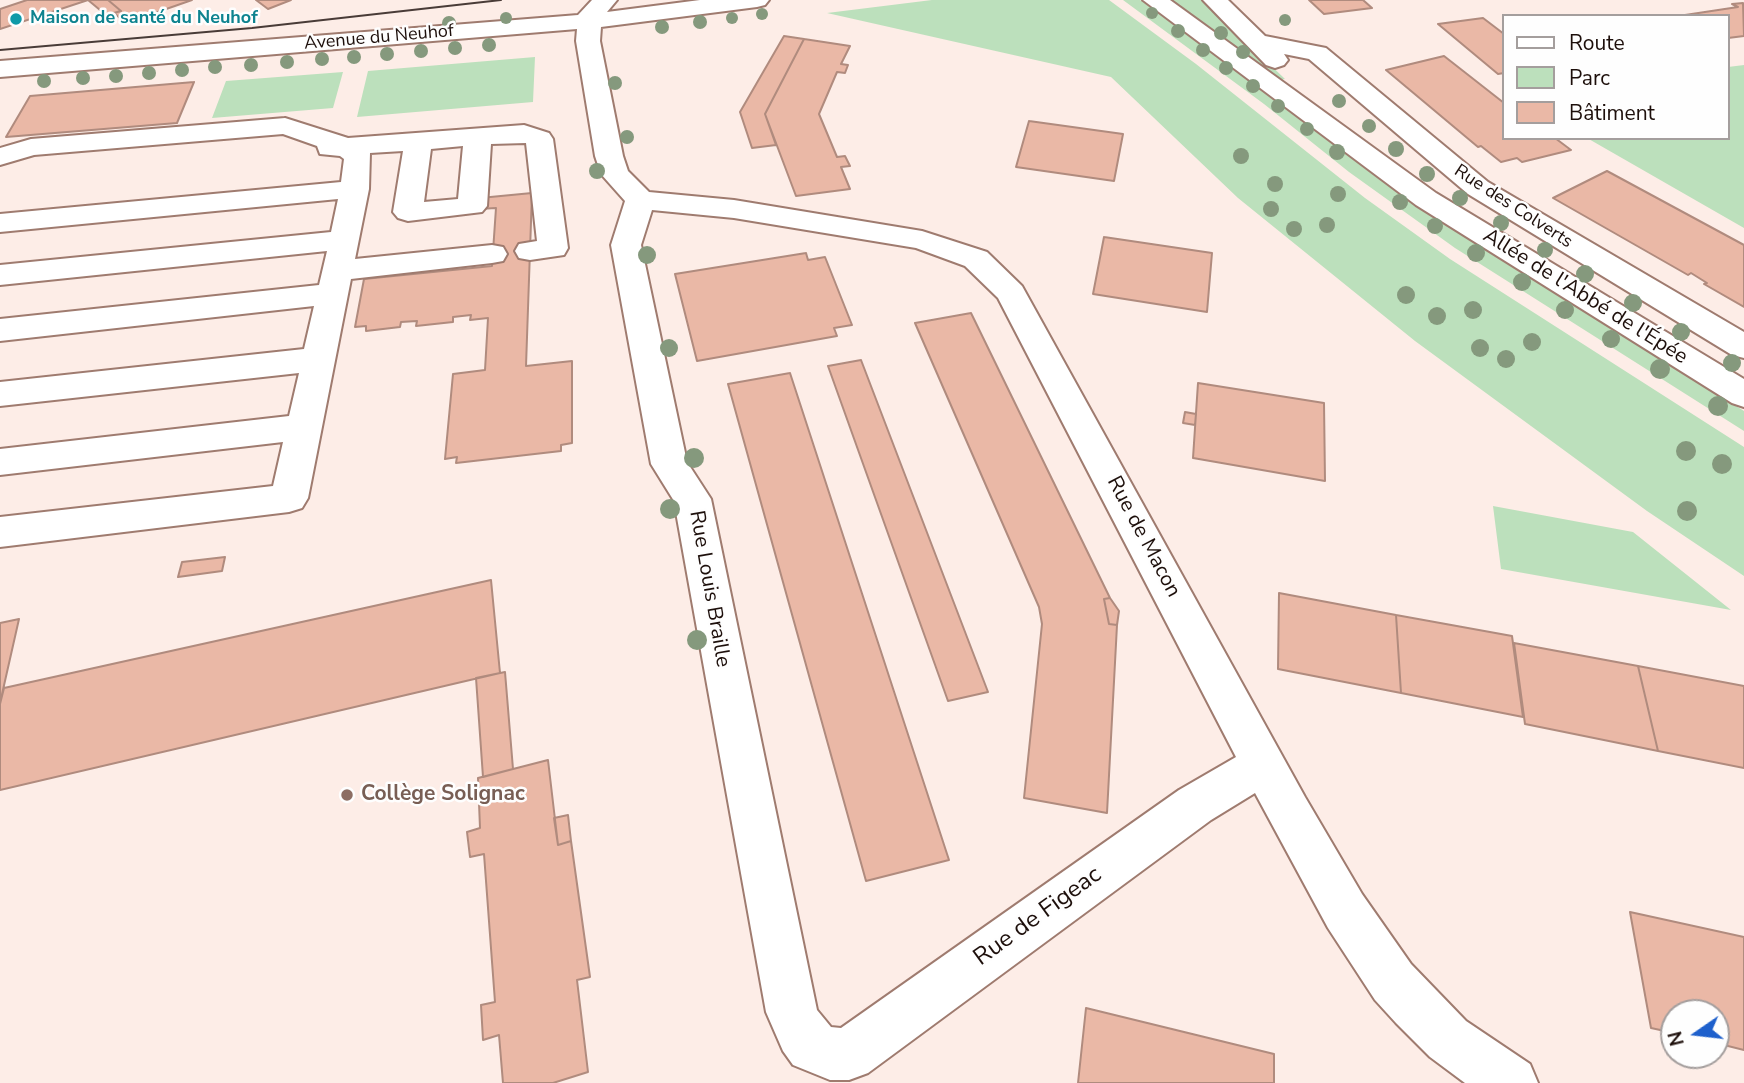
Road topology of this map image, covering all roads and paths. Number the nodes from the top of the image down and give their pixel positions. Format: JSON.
{"nodes":[{"id":1,"x":757,"y":0,"type":"edge"},
{"id":2,"x":1155,"y":0,"type":"edge"},
{"id":3,"x":1215,"y":0,"type":"edge"},
{"id":4,"x":597,"y":10,"type":"edge"},
{"id":5,"x":1256,"y":41,"type":"junction"},
{"id":6,"x":0,"y":69,"type":"edge"},
{"id":7,"x":478,"y":137,"type":"junction"},
{"id":8,"x":418,"y":142,"type":"junction"},
{"id":9,"x":346,"y":147,"type":"junction"},
{"id":10,"x":0,"y":157,"type":"edge"},
{"id":11,"x":142,"y":164,"type":"dead end"},
{"id":12,"x":33,"y":173,"type":"dead end"},
{"id":13,"x":0,"y":176,"type":"edge"},
{"id":14,"x":355,"y":189,"type":"junction"},
{"id":15,"x":1426,"y":198,"type":"junction"},
{"id":16,"x":640,"y":200,"type":"junction"},
{"id":17,"x":0,"y":223,"type":"edge"},
{"id":18,"x":344,"y":240,"type":"junction"},
{"id":19,"x":530,"y":251,"type":"dead end"},
{"id":20,"x":492,"y":254,"type":"dead end"},
{"id":21,"x":0,"y":275,"type":"edge"},
{"id":22,"x":335,"y":282,"type":"junction"},
{"id":23,"x":0,"y":330,"type":"edge"},
{"id":24,"x":1744,"y":347,"type":"edge"},
{"id":25,"x":319,"y":359,"type":"junction"},
{"id":26,"x":0,"y":394,"type":"edge"},
{"id":27,"x":1744,"y":395,"type":"edge"},
{"id":28,"x":304,"y":427,"type":"junction"},
{"id":29,"x":0,"y":462,"type":"edge"},
{"id":30,"x":0,"y":532,"type":"edge"},
{"id":31,"x":1264,"y":764,"type":"junction"},
{"id":32,"x":812,"y":1046,"type":"joint"},
{"id":33,"x":1511,"y":1083,"type":"edge"}],
"edges":[{"from":1,"to":4,"type":"street","name":"Avenue du Neuhof"},
{"from":2,"to":15,"type":"street","name":"Allée de l'Abbé de l'Épée"},
{"from":3,"to":5,"type":"street","name":"Allée de l'Abbé de l'Épée"},
{"from":4,"to":6,"type":"street","name":"Avenue du Neuhof"},
{"from":4,"to":16,"type":"street"},
{"from":5,"to":15,"type":"street","name":"Allée de l'Abbé de l'Épée"},
{"from":5,"to":24,"type":"street","name":"Rue des Colverts"},
{"from":7,"to":8,"type":"street"},
{"from":7,"to":8,"type":"street"},
{"from":7,"to":19,"type":"street"},
{"from":8,"to":9,"type":"street"},
{"from":9,"to":10,"type":"street"},
{"from":9,"to":11,"type":"street"},
{"from":9,"to":14,"type":"street"},
{"from":12,"to":13,"type":"street"},
{"from":14,"to":17,"type":"street"},
{"from":14,"to":18,"type":"street"},
{"from":15,"to":27,"type":"street","name":"Allée de l'Abbé de l'Épée"},
{"from":16,"to":31,"type":"street","name":"Rue de Macon"},
{"from":16,"to":32,"type":"street","name":"Rue Louis Braille"},
{"from":18,"to":21,"type":"street"},
{"from":18,"to":22,"type":"street"},
{"from":20,"to":22,"type":"street"},
{"from":22,"to":23,"type":"street"},
{"from":22,"to":25,"type":"street"},
{"from":25,"to":26,"type":"street"},
{"from":25,"to":28,"type":"street"},
{"from":28,"to":29,"type":"street"},
{"from":28,"to":30,"type":"street"},
{"from":31,"to":32,"type":"street","name":"Rue de Figeac"},
{"from":31,"to":33,"type":"street","name":"Rue de Macon"}]}
